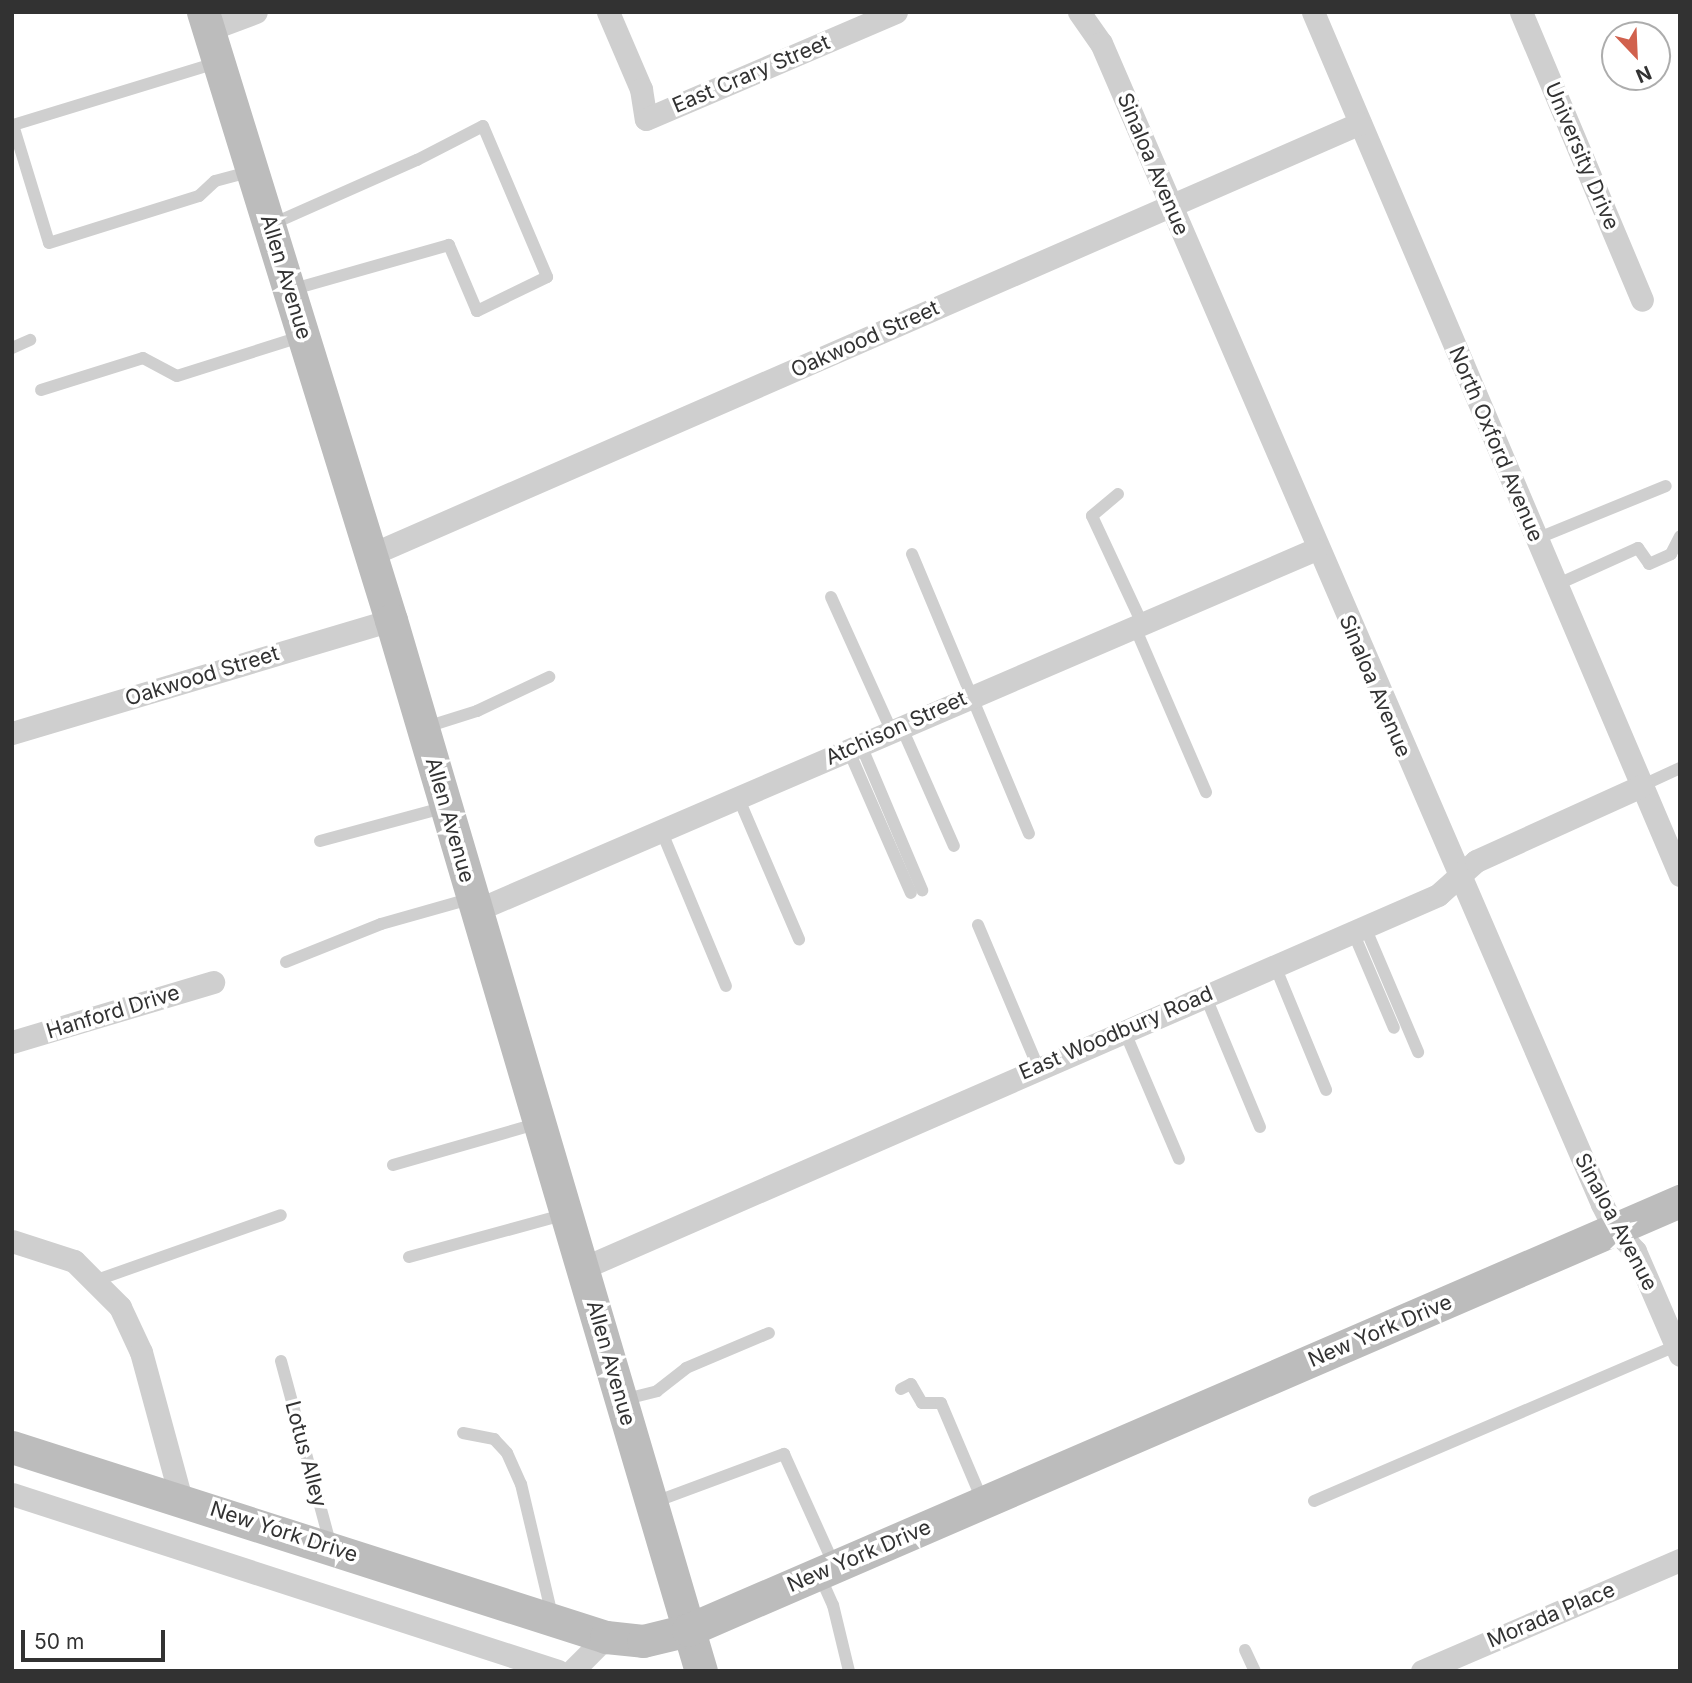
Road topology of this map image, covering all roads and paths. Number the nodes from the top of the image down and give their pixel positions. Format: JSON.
{"nodes":[{"id":1,"x":256,"y":12,"type":"edge"},
{"id":2,"x":608,"y":12,"type":"edge"},
{"id":3,"x":896,"y":12,"type":"edge"},
{"id":4,"x":1079,"y":12,"type":"edge"},
{"id":5,"x":1312,"y":12,"type":"edge"},
{"id":6,"x":1521,"y":12,"type":"edge"},
{"id":7,"x":205,"y":21,"type":"edge"},
{"id":8,"x":217,"y":63,"type":"junction"},
{"id":9,"x":1360,"y":123,"type":"junction"},
{"id":10,"x":253,"y":172,"type":"junction"},
{"id":11,"x":1171,"y":205,"type":"junction"},
{"id":12,"x":270,"y":225,"type":"junction"},
{"id":13,"x":290,"y":290,"type":"junction"},
{"id":14,"x":1642,"y":300,"type":"dead end"},
{"id":15,"x":304,"y":336,"type":"junction"},
{"id":16,"x":30,"y":340,"type":"dead end"},
{"id":17,"x":12,"y":348,"type":"edge"},
{"id":18,"x":41,"y":390,"type":"dead end"},
{"id":19,"x":1666,"y":486,"type":"dead end"},
{"id":20,"x":1118,"y":494,"type":"dead end"},
{"id":21,"x":1680,"y":536,"type":"edge"},
{"id":22,"x":1536,"y":539,"type":"junction"},
{"id":23,"x":1316,"y":549,"type":"junction"},
{"id":24,"x":912,"y":554,"type":"dead end"},
{"id":25,"x":370,"y":555,"type":"junction"},
{"id":26,"x":1556,"y":584,"type":"junction"},
{"id":27,"x":831,"y":597,"type":"dead end"},
{"id":28,"x":391,"y":620,"type":"junction"},
{"id":29,"x":1137,"y":623,"type":"junction"},
{"id":30,"x":549,"y":677,"type":"dead end"},
{"id":31,"x":969,"y":696,"type":"junction"},
{"id":32,"x":423,"y":728,"type":"junction"},
{"id":33,"x":896,"y":728,"type":"junction"},
{"id":34,"x":12,"y":733,"type":"edge"},
{"id":35,"x":854,"y":746,"type":"junction"},
{"id":36,"x":1680,"y":768,"type":"edge"},
{"id":37,"x":1641,"y":786,"type":"junction"},
{"id":38,"x":1206,"y":792,"type":"dead end"},
{"id":39,"x":738,"y":797,"type":"junction"},
{"id":40,"x":446,"y":807,"type":"junction"},
{"id":41,"x":661,"y":830,"type":"junction"},
{"id":42,"x":1029,"y":834,"type":"dead end"},
{"id":43,"x":320,"y":841,"type":"dead end"},
{"id":44,"x":954,"y":846,"type":"dead end"},
{"id":45,"x":1678,"y":868,"type":"edge"},
{"id":46,"x":1458,"y":877,"type":"junction"},
{"id":47,"x":916,"y":891,"type":"dead end"},
{"id":48,"x":475,"y":904,"type":"junction"},
{"id":49,"x":978,"y":925,"type":"dead end"},
{"id":50,"x":1359,"y":929,"type":"junction"},
{"id":51,"x":799,"y":939,"type":"dead end"},
{"id":52,"x":286,"y":962,"type":"dead end"},
{"id":53,"x":1275,"y":966,"type":"junction"},
{"id":54,"x":213,"y":982,"type":"dead end"},
{"id":55,"x":726,"y":986,"type":"dead end"},
{"id":56,"x":1205,"y":995,"type":"junction"},
{"id":57,"x":1394,"y":1028,"type":"dead end"},
{"id":58,"x":1124,"y":1030,"type":"junction"},
{"id":59,"x":12,"y":1042,"type":"edge"},
{"id":60,"x":1418,"y":1052,"type":"dead end"},
{"id":61,"x":1038,"y":1067,"type":"junction"},
{"id":62,"x":1326,"y":1090,"type":"dead end"},
{"id":63,"x":540,"y":1123,"type":"junction"},
{"id":64,"x":1260,"y":1128,"type":"dead end"},
{"id":65,"x":1179,"y":1159,"type":"dead end"},
{"id":66,"x":393,"y":1165,"type":"dead end"},
{"id":67,"x":1680,"y":1201,"type":"edge"},
{"id":68,"x":567,"y":1214,"type":"junction"},
{"id":69,"x":281,"y":1215,"type":"dead end"},
{"id":70,"x":1615,"y":1229,"type":"junction"},
{"id":71,"x":12,"y":1241,"type":"edge"},
{"id":72,"x":410,"y":1257,"type":"dead end"},
{"id":73,"x":583,"y":1268,"type":"junction"},
{"id":74,"x":94,"y":1281,"type":"junction"},
{"id":75,"x":769,"y":1333,"type":"dead end"},
{"id":76,"x":1678,"y":1351,"type":"edge"},
{"id":77,"x":281,"y":1362,"type":"dead end"},
{"id":78,"x":901,"y":1389,"type":"dead end"},
{"id":79,"x":621,"y":1400,"type":"junction"},
{"id":80,"x":463,"y":1433,"type":"dead end"},
{"id":81,"x":12,"y":1447,"type":"edge"},
{"id":82,"x":12,"y":1494,"type":"edge"},
{"id":83,"x":181,"y":1499,"type":"junction"},
{"id":84,"x":1314,"y":1501,"type":"dead end"},
{"id":85,"x":984,"y":1502,"type":"junction"},
{"id":86,"x":651,"y":1504,"type":"junction"},
{"id":87,"x":331,"y":1546,"type":"junction"},
{"id":88,"x":1680,"y":1560,"type":"edge"},
{"id":89,"x":827,"y":1570,"type":"junction"},
{"id":90,"x":552,"y":1619,"type":"junction"},
{"id":91,"x":688,"y":1630,"type":"junction"},
{"id":92,"x":606,"y":1637,"type":"junction"},
{"id":93,"x":1245,"y":1650,"type":"dead end"},
{"id":94,"x":558,"y":1671,"type":"edge"},
{"id":95,"x":572,"y":1671,"type":"edge"},
{"id":96,"x":701,"y":1671,"type":"edge"},
{"id":97,"x":849,"y":1671,"type":"edge"},
{"id":98,"x":1255,"y":1671,"type":"edge"},
{"id":99,"x":1422,"y":1671,"type":"edge"}],
"edges":[{"from":1,"to":7,"type":"street"},
{"from":2,"to":3,"type":"street","name":"East Crary Street"},
{"from":4,"to":11,"type":"street","name":"Sinaloa Avenue"},
{"from":5,"to":9,"type":"street","name":"North Oxford Avenue"},
{"from":6,"to":14,"type":"street","name":"University Drive"},
{"from":7,"to":8,"type":"street","name":"Allen Avenue"},
{"from":8,"to":10,"type":"street","name":"Allen Avenue"},
{"from":8,"to":10,"type":"lane"},
{"from":9,"to":11,"type":"street","name":"Oakwood Street"},
{"from":9,"to":22,"type":"street","name":"North Oxford Avenue"},
{"from":10,"to":12,"type":"street","name":"Allen Avenue"},
{"from":11,"to":23,"type":"street","name":"Sinaloa Avenue"},
{"from":11,"to":25,"type":"street","name":"Oakwood Street"},
{"from":12,"to":13,"type":"street","name":"Allen Avenue"},
{"from":12,"to":13,"type":"lane"},
{"from":13,"to":15,"type":"street","name":"Allen Avenue"},
{"from":15,"to":18,"type":"lane"},
{"from":15,"to":25,"type":"street","name":"Allen Avenue"},
{"from":16,"to":17,"type":"lane"},
{"from":19,"to":22,"type":"lane"},
{"from":20,"to":29,"type":"lane"},
{"from":21,"to":26,"type":"lane"},
{"from":22,"to":26,"type":"street","name":"North Oxford Avenue"},
{"from":23,"to":29,"type":"street","name":"Atchison Street"},
{"from":23,"to":46,"type":"street","name":"Sinaloa Avenue"},
{"from":24,"to":31,"type":"lane"},
{"from":25,"to":28,"type":"street","name":"Allen Avenue"},
{"from":26,"to":37,"type":"street","name":"North Oxford Avenue"},
{"from":27,"to":33,"type":"lane"},
{"from":28,"to":32,"type":"street","name":"Allen Avenue"},
{"from":28,"to":34,"type":"street","name":"Oakwood Street"},
{"from":29,"to":31,"type":"street","name":"Atchison Street"},
{"from":29,"to":38,"type":"lane"},
{"from":30,"to":32,"type":"lane"},
{"from":31,"to":33,"type":"street","name":"Atchison Street"},
{"from":31,"to":42,"type":"lane"},
{"from":32,"to":40,"type":"street","name":"Allen Avenue"},
{"from":33,"to":35,"type":"street","name":"Atchison Street"},
{"from":33,"to":44,"type":"lane"},
{"from":35,"to":39,"type":"street","name":"Atchison Street"},
{"from":35,"to":47,"type":"lane"},
{"from":36,"to":37,"type":"lane"},
{"from":37,"to":45,"type":"street","name":"North Oxford Avenue"},
{"from":37,"to":46,"type":"street","name":"East Woodbury Road"},
{"from":39,"to":41,"type":"street","name":"Atchison Street"},
{"from":39,"to":51,"type":"lane"},
{"from":40,"to":43,"type":"lane"},
{"from":40,"to":48,"type":"street","name":"Allen Avenue"},
{"from":41,"to":48,"type":"street","name":"Atchison Street"},
{"from":41,"to":55,"type":"lane"},
{"from":46,"to":50,"type":"street","name":"East Woodbury Road"},
{"from":46,"to":70,"type":"street","name":"Sinaloa Avenue"},
{"from":48,"to":52,"type":"lane"},
{"from":48,"to":63,"type":"street","name":"Allen Avenue"},
{"from":49,"to":61,"type":"lane"},
{"from":50,"to":53,"type":"street","name":"East Woodbury Road"},
{"from":50,"to":57,"type":"lane"},
{"from":50,"to":60,"type":"lane"},
{"from":53,"to":56,"type":"street","name":"East Woodbury Road"},
{"from":53,"to":62,"type":"lane"},
{"from":54,"to":59,"type":"street","name":"Hanford Drive"},
{"from":56,"to":58,"type":"street","name":"East Woodbury Road"},
{"from":56,"to":64,"type":"lane"},
{"from":58,"to":61,"type":"street","name":"East Woodbury Road"},
{"from":58,"to":65,"type":"lane"},
{"from":61,"to":73,"type":"street","name":"East Woodbury Road"},
{"from":63,"to":66,"type":"lane"},
{"from":63,"to":68,"type":"street","name":"Allen Avenue"},
{"from":67,"to":70,"type":"street","name":"New York Drive"},
{"from":68,"to":72,"type":"lane"},
{"from":68,"to":73,"type":"street","name":"Allen Avenue"},
{"from":69,"to":74,"type":"lane"},
{"from":70,"to":76,"type":"street","name":"Sinaloa Avenue"},
{"from":70,"to":85,"type":"street","name":"New York Drive"},
{"from":71,"to":74,"type":"street"},
{"from":73,"to":79,"type":"street","name":"Allen Avenue"},
{"from":74,"to":83,"type":"street"},
{"from":75,"to":79,"type":"lane"},
{"from":76,"to":84,"type":"lane"},
{"from":77,"to":87,"type":"lane","name":"Lotus Alley"},
{"from":78,"to":85,"type":"lane"},
{"from":79,"to":86,"type":"street","name":"Allen Avenue"},
{"from":80,"to":90,"type":"lane"},
{"from":81,"to":83,"type":"street","name":"New York Drive"},
{"from":82,"to":94,"type":"street"},
{"from":83,"to":87,"type":"street","name":"New York Drive"},
{"from":85,"to":89,"type":"street","name":"New York Drive"},
{"from":86,"to":89,"type":"lane"},
{"from":86,"to":91,"type":"street","name":"Allen Avenue"},
{"from":87,"to":90,"type":"street","name":"New York Drive"},
{"from":88,"to":99,"type":"street","name":"Morada Place"},
{"from":89,"to":91,"type":"street","name":"New York Drive"},
{"from":89,"to":97,"type":"lane"},
{"from":90,"to":92,"type":"street","name":"New York Drive"},
{"from":91,"to":92,"type":"street","name":"New York Drive"},
{"from":91,"to":96,"type":"street","name":"Allen Avenue"},
{"from":92,"to":95,"type":"street"},
{"from":93,"to":98,"type":"lane"}]}
